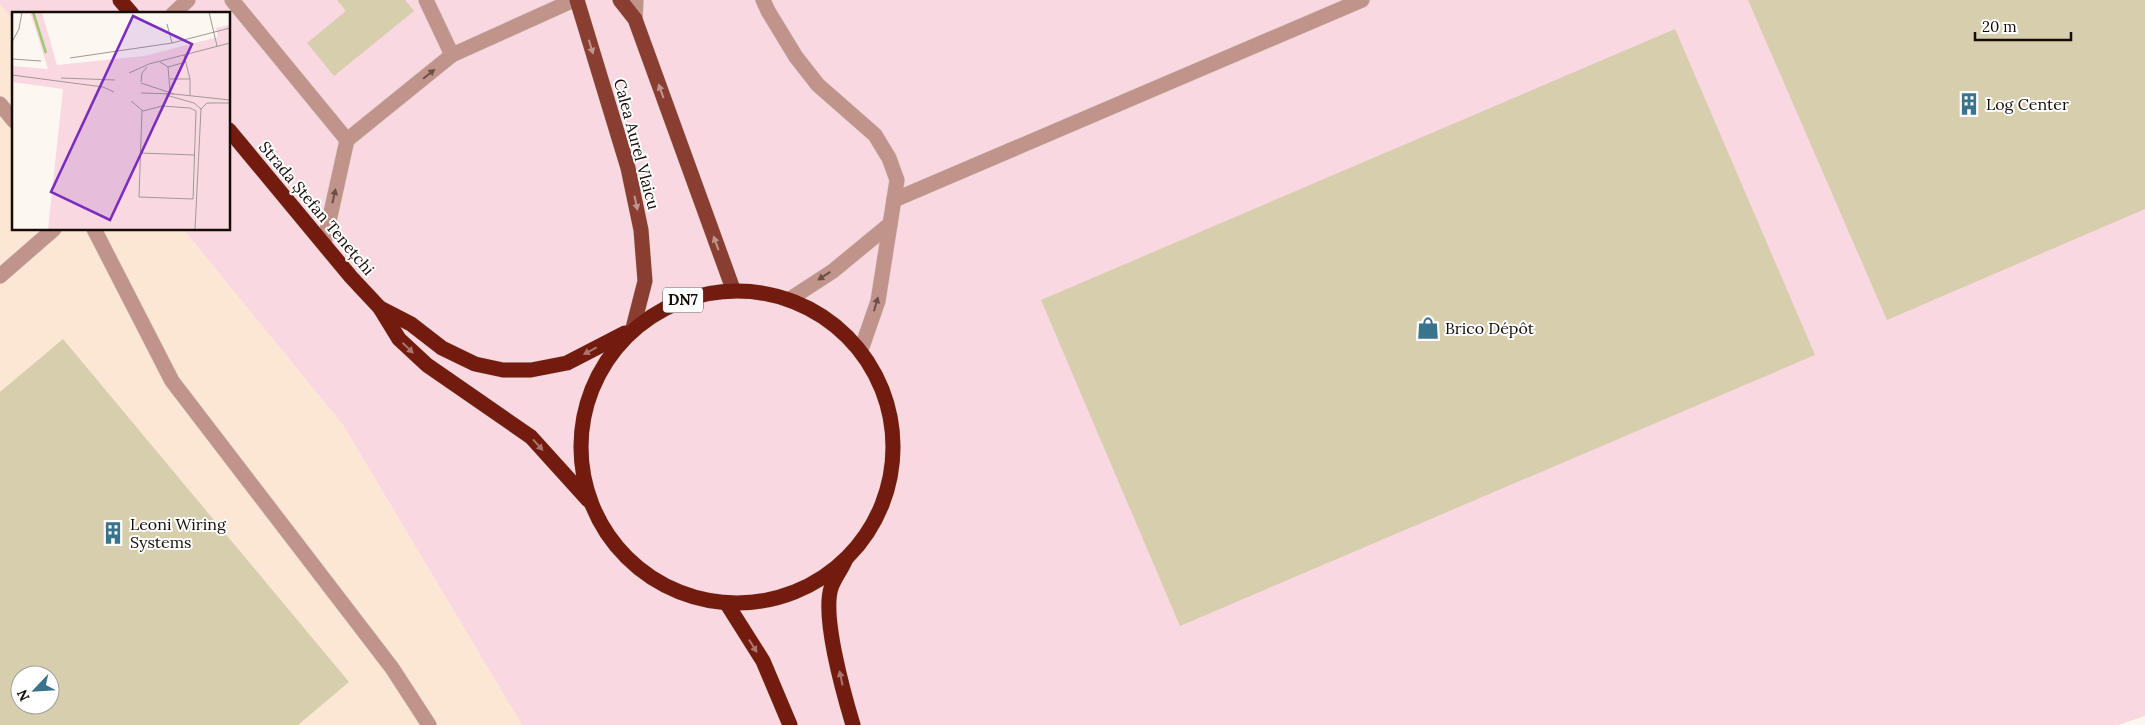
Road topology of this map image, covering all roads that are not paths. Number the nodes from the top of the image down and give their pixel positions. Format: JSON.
{"nodes":[{"id":1,"x":120,"y":0,"type":"edge"},
{"id":2,"x":188,"y":0,"type":"edge"},
{"id":3,"x":232,"y":0,"type":"edge"},
{"id":4,"x":426,"y":0,"type":"edge"},
{"id":5,"x":576,"y":0,"type":"edge"},
{"id":6,"x":620,"y":0,"type":"edge"},
{"id":7,"x":636,"y":0,"type":"edge"},
{"id":8,"x":763,"y":0,"type":"edge"},
{"id":9,"x":1362,"y":0,"type":"edge"},
{"id":10,"x":1335,"y":5,"type":"edge"},
{"id":11,"x":130,"y":12,"type":"edge"},
{"id":12,"x":175,"y":12,"type":"edge"},
{"id":13,"x":635,"y":19,"type":"junction"},
{"id":14,"x":452,"y":55,"type":"junction"},
{"id":15,"x":0,"y":104,"type":"edge"},
{"id":16,"x":12,"y":119,"type":"edge"},
{"id":17,"x":230,"y":131,"type":"edge"},
{"id":18,"x":347,"y":140,"type":"junction"},
{"id":19,"x":894,"y":200,"type":"junction"},
{"id":20,"x":890,"y":224,"type":"junction"},
{"id":21,"x":53,"y":230,"type":"edge"},
{"id":22,"x":95,"y":230,"type":"edge"},
{"id":23,"x":324,"y":244,"type":"junction"},
{"id":24,"x":0,"y":276,"type":"edge"},
{"id":25,"x":733,"y":289,"type":"junction"},
{"id":26,"x":790,"y":298,"type":"junction"},
{"id":27,"x":380,"y":308,"type":"junction"},
{"id":28,"x":633,"y":328,"type":"junction"},
{"id":29,"x":861,"y":350,"type":"junction"},
{"id":30,"x":589,"y":501,"type":"junction"},
{"id":31,"x":846,"y":561,"type":"junction"},
{"id":32,"x":727,"y":604,"type":"junction"},
{"id":33,"x":428,"y":725,"type":"edge"},
{"id":34,"x":790,"y":725,"type":"edge"},
{"id":35,"x":853,"y":725,"type":"edge"}],
"edges":[{"from":1,"to":11,"type":"highway"},
{"from":2,"to":12,"type":"lane"},
{"from":3,"to":18,"type":"lane"},
{"from":4,"to":14,"type":"lane"},
{"from":5,"to":14,"type":"lane"},
{"from":5,"to":28,"type":"main road","name":"Calea Aurel Vlaicu","one_way":true},
{"from":6,"to":13,"type":"main road"},
{"from":7,"to":13,"type":"lane"},
{"from":8,"to":19,"type":"lane"},
{"from":9,"to":10,"type":"lane"},
{"from":10,"to":19,"type":"lane"},
{"from":25,"to":13,"type":"main road","one_way":true},
{"from":18,"to":14,"type":"lane","one_way":true},
{"from":15,"to":16,"type":"lane"},
{"from":17,"to":23,"type":"highway","name":"Strada Ștefan Tenețchi","number":"DN7"},
{"from":23,"to":18,"type":"lane","one_way":true},
{"from":19,"to":20,"type":"lane"},
{"from":20,"to":26,"type":"lane","one_way":true},
{"from":29,"to":20,"type":"lane","one_way":true},
{"from":21,"to":24,"type":"lane"},
{"from":22,"to":33,"type":"lane"},
{"from":23,"to":27,"type":"highway","name":"Strada Ștefan Tenețchi","number":"DN7"},
{"from":25,"to":26,"type":"highway","number":"DN7"},
{"from":25,"to":28,"type":"highway","number":"DN7"},
{"from":26,"to":29,"type":"highway","number":"DN7"},
{"from":28,"to":27,"type":"highway","name":"Strada Ștefan Tenețchi","number":"DN7","one_way":true},
{"from":27,"to":30,"type":"highway","name":"Strada Ștefan Tenețchi","number":"DN7","one_way":true},
{"from":28,"to":30,"type":"highway","number":"DN7"},
{"from":29,"to":31,"type":"highway","number":"DN7"},
{"from":30,"to":32,"type":"highway","number":"DN7"},
{"from":31,"to":32,"type":"highway","number":"DN7"},
{"from":35,"to":31,"type":"highway","number":"DN7","one_way":true},
{"from":32,"to":34,"type":"highway","one_way":true}]}
